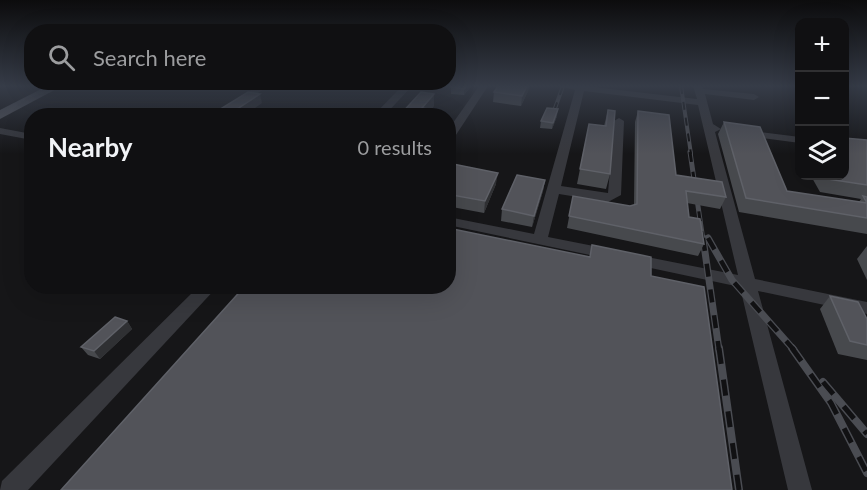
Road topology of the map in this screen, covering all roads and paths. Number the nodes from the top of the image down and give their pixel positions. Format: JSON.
{"nodes":[{"id":1,"x":468,"y":109,"type":"edge"},
{"id":2,"x":574,"y":109,"type":"edge"},
{"id":3,"x":707,"y":109,"type":"edge"},
{"id":4,"x":619,"y":121,"type":"dead end"},
{"id":5,"x":456,"y":127,"type":"edge"},
{"id":6,"x":722,"y":129,"type":"junction"},
{"id":7,"x":0,"y":131,"type":"edge"},
{"id":8,"x":24,"y":136,"type":"edge"},
{"id":9,"x":795,"y":139,"type":"edge"},
{"id":10,"x":553,"y":189,"type":"junction"},
{"id":11,"x":456,"y":223,"type":"edge"},
{"id":12,"x":540,"y":240,"type":"junction"},
{"id":13,"x":747,"y":283,"type":"junction"},
{"id":14,"x":202,"y":294,"type":"edge"},
{"id":15,"x":867,"y":308,"type":"edge"},
{"id":16,"x":11,"y":490,"type":"edge"},
{"id":17,"x":800,"y":490,"type":"edge"}],
"edges":[{"from":1,"to":5,"type":"street"},
{"from":2,"to":10,"type":"street"},
{"from":3,"to":6,"type":"street"},
{"from":4,"to":10,"type":"street"},
{"from":6,"to":9,"type":"street"},
{"from":6,"to":13,"type":"street"},
{"from":7,"to":8,"type":"street"},
{"from":10,"to":12,"type":"street"},
{"from":11,"to":12,"type":"street"},
{"from":12,"to":13,"type":"street"},
{"from":13,"to":15,"type":"street"},
{"from":13,"to":17,"type":"street"},
{"from":14,"to":16,"type":"street"}]}
